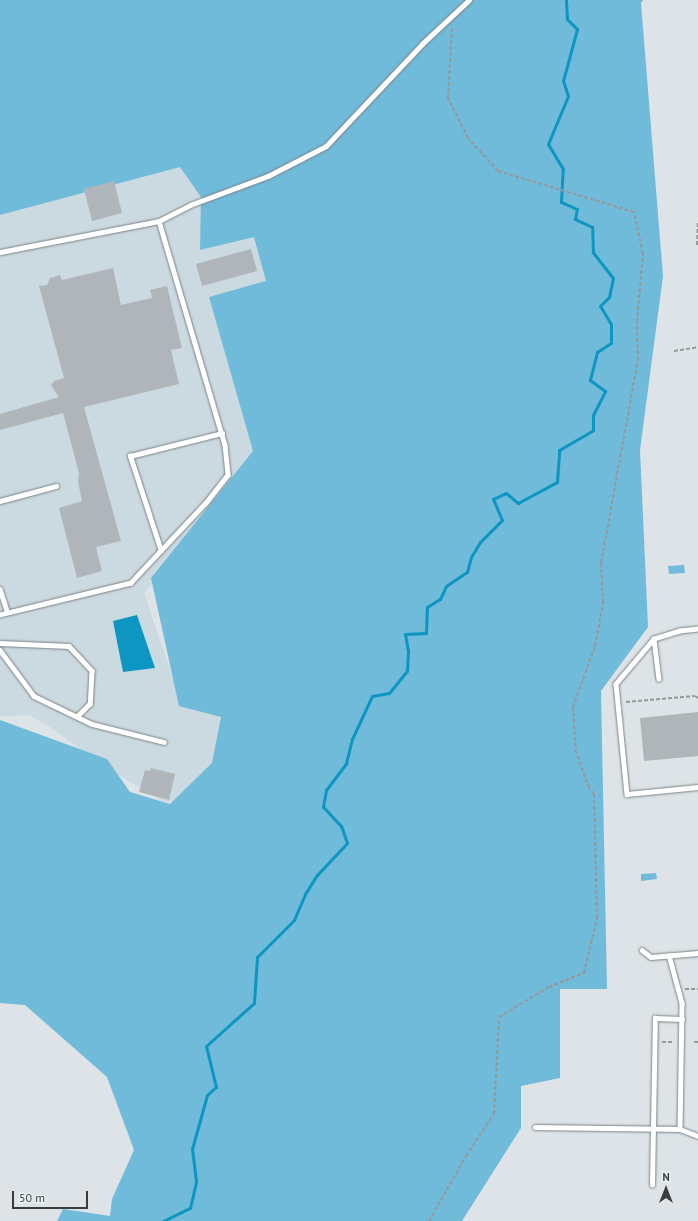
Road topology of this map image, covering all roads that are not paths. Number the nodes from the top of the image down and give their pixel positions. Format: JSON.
{"nodes":[{"id":1,"x":469,"y":0,"type":"edge"},
{"id":2,"x":159,"y":221,"type":"junction"},
{"id":3,"x":0,"y":252,"type":"edge"},
{"id":4,"x":222,"y":433,"type":"junction"},
{"id":5,"x":56,"y":486,"type":"dead end"},
{"id":6,"x":0,"y":501,"type":"edge"},
{"id":7,"x":160,"y":552,"type":"junction"},
{"id":8,"x":0,"y":590,"type":"edge"},
{"id":9,"x":7,"y":611,"type":"junction"},
{"id":10,"x":0,"y":615,"type":"edge"},
{"id":11,"x":698,"y":629,"type":"edge"},
{"id":12,"x":654,"y":639,"type":"junction"},
{"id":13,"x":0,"y":644,"type":"edge"},
{"id":14,"x":0,"y":650,"type":"edge"},
{"id":15,"x":659,"y":679,"type":"dead end"},
{"id":16,"x":77,"y":717,"type":"junction"},
{"id":17,"x":164,"y":742,"type":"dead end"},
{"id":18,"x":698,"y":787,"type":"edge"},
{"id":19,"x":642,"y":950,"type":"dead end"},
{"id":20,"x":698,"y":953,"type":"edge"},
{"id":21,"x":669,"y":956,"type":"junction"},
{"id":22,"x":682,"y":1019,"type":"junction"},
{"id":23,"x":535,"y":1127,"type":"dead end"},
{"id":24,"x":653,"y":1128,"type":"junction"},
{"id":25,"x":680,"y":1129,"type":"junction"},
{"id":26,"x":698,"y":1136,"type":"edge"},
{"id":27,"x":652,"y":1185,"type":"dead end"}],
"edges":[{"from":1,"to":2,"type":"lane"},
{"from":2,"to":3,"type":"lane"},
{"from":2,"to":4,"type":"lane"},
{"from":4,"to":7,"type":"lane"},
{"from":4,"to":7,"type":"lane"},
{"from":5,"to":6,"type":"lane"},
{"from":7,"to":9,"type":"lane"},
{"from":8,"to":9,"type":"lane"},
{"from":9,"to":10,"type":"lane"},
{"from":11,"to":12,"type":"lane"},
{"from":12,"to":15,"type":"lane"},
{"from":12,"to":18,"type":"lane"},
{"from":13,"to":16,"type":"lane"},
{"from":14,"to":16,"type":"lane"},
{"from":16,"to":17,"type":"lane"},
{"from":19,"to":21,"type":"lane"},
{"from":20,"to":21,"type":"lane"},
{"from":21,"to":22,"type":"lane"},
{"from":22,"to":24,"type":"lane"},
{"from":22,"to":25,"type":"lane"},
{"from":23,"to":24,"type":"lane"},
{"from":24,"to":25,"type":"lane"},
{"from":24,"to":27,"type":"lane"},
{"from":25,"to":26,"type":"lane"}]}
